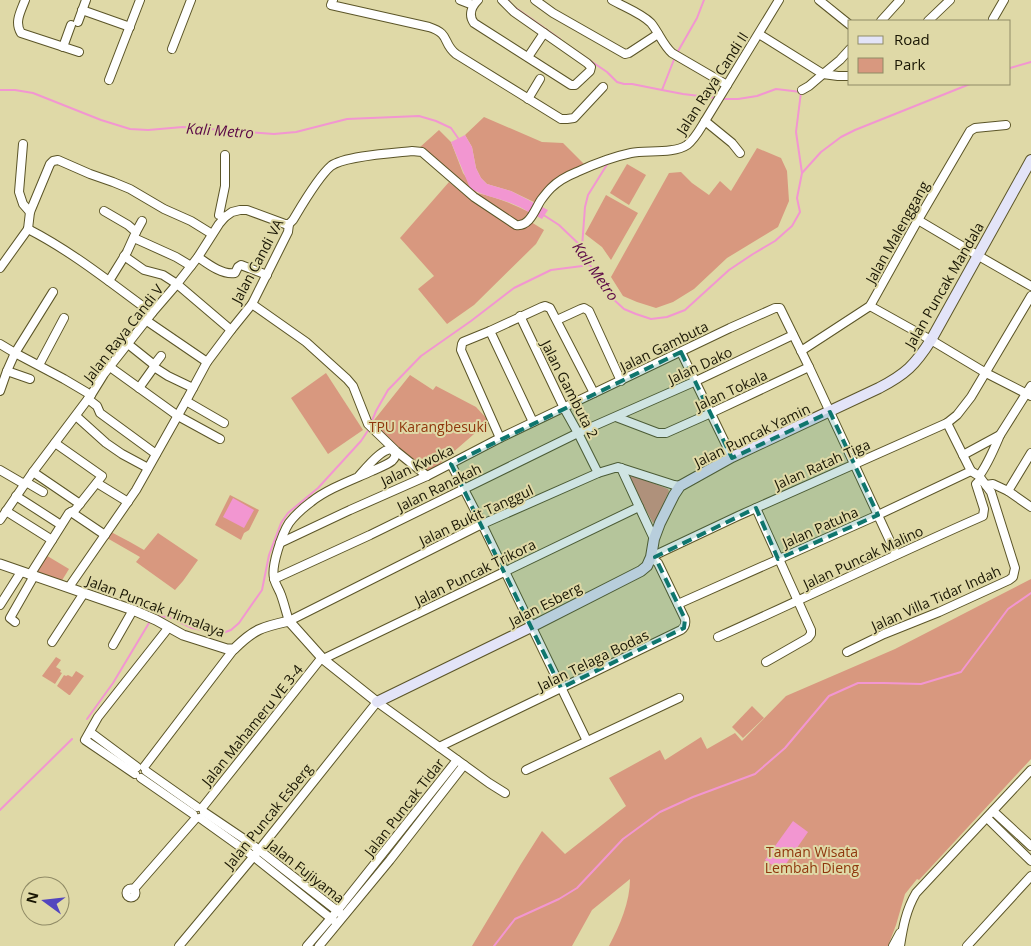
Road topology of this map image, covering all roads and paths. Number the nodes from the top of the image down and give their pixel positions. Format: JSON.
{"nodes":[{"id":1,"x":25,"y":0,"type":"edge"},
{"id":2,"x":86,"y":0,"type":"edge"},
{"id":3,"x":140,"y":0,"type":"edge"},
{"id":4,"x":191,"y":0,"type":"edge"},
{"id":5,"x":333,"y":0,"type":"edge"},
{"id":6,"x":460,"y":0,"type":"edge"},
{"id":7,"x":502,"y":0,"type":"edge"},
{"id":8,"x":535,"y":0,"type":"edge"},
{"id":9,"x":612,"y":0,"type":"edge"},
{"id":10,"x":779,"y":0,"type":"edge"},
{"id":11,"x":819,"y":0,"type":"edge"},
{"id":12,"x":900,"y":0,"type":"edge"},
{"id":13,"x":950,"y":0,"type":"edge"},
{"id":14,"x":1004,"y":0,"type":"edge"},
{"id":15,"x":476,"y":3,"type":"edge"},
{"id":16,"x":82,"y":10,"type":"junction"},
{"id":17,"x":993,"y":19,"type":"dead end"},
{"id":18,"x":882,"y":20,"type":"edge"},
{"id":19,"x":929,"y":20,"type":"edge"},
{"id":20,"x":848,"y":23,"type":"edge"},
{"id":21,"x":130,"y":28,"type":"junction"},
{"id":22,"x":657,"y":32,"type":"junction"},
{"id":23,"x":544,"y":33,"type":"junction"},
{"id":24,"x":759,"y":34,"type":"junction"},
{"id":25,"x":63,"y":47,"type":"junction"},
{"id":26,"x":172,"y":49,"type":"dead end"},
{"id":27,"x":848,"y":51,"type":"edge"},
{"id":28,"x":79,"y":52,"type":"dead end"},
{"id":29,"x":528,"y":57,"type":"junction"},
{"id":30,"x":823,"y":74,"type":"junction"},
{"id":31,"x":848,"y":76,"type":"edge"},
{"id":32,"x":540,"y":79,"type":"dead end"},
{"id":33,"x":109,"y":80,"type":"dead end"},
{"id":34,"x":727,"y":85,"type":"junction"},
{"id":35,"x":603,"y":87,"type":"dead end"},
{"id":36,"x":802,"y":90,"type":"dead end"},
{"id":37,"x":528,"y":99,"type":"junction"},
{"id":38,"x":706,"y":121,"type":"junction"},
{"id":39,"x":1006,"y":125,"type":"dead end"},
{"id":40,"x":23,"y":144,"type":"dead end"},
{"id":41,"x":740,"y":153,"type":"dead end"},
{"id":42,"x":225,"y":155,"type":"dead end"},
{"id":43,"x":1031,"y":160,"type":"edge"},
{"id":44,"x":104,"y":211,"type":"dead end"},
{"id":45,"x":30,"y":212,"type":"junction"},
{"id":46,"x":225,"y":217,"type":"junction"},
{"id":47,"x":530,"y":218,"type":"joint"},
{"id":48,"x":918,"y":220,"type":"junction"},
{"id":49,"x":142,"y":221,"type":"dead end"},
{"id":50,"x":289,"y":224,"type":"junction"},
{"id":51,"x":28,"y":229,"type":"junction"},
{"id":52,"x":212,"y":234,"type":"junction"},
{"id":53,"x":135,"y":235,"type":"junction"},
{"id":54,"x":977,"y":255,"type":"junction"},
{"id":55,"x":124,"y":256,"type":"junction"},
{"id":56,"x":198,"y":257,"type":"junction"},
{"id":57,"x":191,"y":266,"type":"junction"},
{"id":58,"x":0,"y":268,"type":"edge"},
{"id":59,"x":267,"y":275,"type":"junction"},
{"id":60,"x":109,"y":281,"type":"junction"},
{"id":61,"x":178,"y":284,"type":"junction"},
{"id":62,"x":1031,"y":286,"type":"edge"},
{"id":63,"x":53,"y":292,"type":"dead end"},
{"id":64,"x":1031,"y":296,"type":"edge"},
{"id":65,"x":252,"y":304,"type":"junction"},
{"id":66,"x":870,"y":306,"type":"junction"},
{"id":67,"x":152,"y":313,"type":"junction"},
{"id":68,"x":520,"y":316,"type":"junction"},
{"id":69,"x":64,"y":318,"type":"dead end"},
{"id":70,"x":557,"y":320,"type":"junction"},
{"id":71,"x":147,"y":321,"type":"junction"},
{"id":72,"x":231,"y":330,"type":"junction"},
{"id":73,"x":490,"y":331,"type":"junction"},
{"id":74,"x":793,"y":335,"type":"junction"},
{"id":75,"x":931,"y":340,"type":"junction"},
{"id":76,"x":0,"y":344,"type":"edge"},
{"id":77,"x":128,"y":344,"type":"junction"},
{"id":78,"x":681,"y":352,"type":"junction"},
{"id":79,"x":801,"y":352,"type":"junction"},
{"id":80,"x":15,"y":353,"type":"junction"},
{"id":81,"x":161,"y":356,"type":"dead end"},
{"id":82,"x":207,"y":362,"type":"junction"},
{"id":83,"x":39,"y":365,"type":"junction"},
{"id":84,"x":154,"y":366,"type":"junction"},
{"id":85,"x":110,"y":367,"type":"junction"},
{"id":86,"x":809,"y":367,"type":"junction"},
{"id":87,"x":7,"y":371,"type":"junction"},
{"id":88,"x":986,"y":373,"type":"junction"},
{"id":89,"x":30,"y":380,"type":"dead end"},
{"id":90,"x":621,"y":380,"type":"junction"},
{"id":91,"x":696,"y":382,"type":"junction"},
{"id":92,"x":139,"y":388,"type":"junction"},
{"id":93,"x":193,"y":388,"type":"junction"},
{"id":94,"x":0,"y":391,"type":"edge"},
{"id":95,"x":1030,"y":392,"type":"edge"},
{"id":96,"x":594,"y":393,"type":"junction"},
{"id":97,"x":89,"y":397,"type":"junction"},
{"id":98,"x":186,"y":401,"type":"junction"},
{"id":99,"x":564,"y":408,"type":"junction"},
{"id":100,"x":830,"y":412,"type":"junction"},
{"id":101,"x":711,"y":413,"type":"junction"},
{"id":102,"x":76,"y":416,"type":"junction"},
{"id":103,"x":178,"y":416,"type":"junction"},
{"id":104,"x":616,"y":417,"type":"junction"},
{"id":105,"x":533,"y":422,"type":"junction"},
{"id":106,"x":224,"y":423,"type":"dead end"},
{"id":107,"x":946,"y":423,"type":"junction"},
{"id":108,"x":578,"y":433,"type":"junction"},
{"id":109,"x":1000,"y":435,"type":"junction"},
{"id":110,"x":500,"y":438,"type":"junction"},
{"id":111,"x":220,"y":439,"type":"dead end"},
{"id":112,"x":55,"y":443,"type":"junction"},
{"id":113,"x":1031,"y":453,"type":"edge"},
{"id":114,"x":156,"y":454,"type":"junction"},
{"id":115,"x":963,"y":455,"type":"junction"},
{"id":116,"x":732,"y":458,"type":"junction"},
{"id":117,"x":855,"y":463,"type":"junction"},
{"id":118,"x":451,"y":464,"type":"junction"},
{"id":119,"x":148,"y":468,"type":"junction"},
{"id":120,"x":621,"y":468,"type":"junction"},
{"id":121,"x":0,"y":470,"type":"edge"},
{"id":122,"x":971,"y":471,"type":"junction"},
{"id":123,"x":33,"y":472,"type":"junction"},
{"id":124,"x":598,"y":473,"type":"junction"},
{"id":125,"x":427,"y":476,"type":"junction"},
{"id":126,"x":358,"y":477,"type":"junction"},
{"id":127,"x":982,"y":480,"type":"junction"},
{"id":128,"x":25,"y":483,"type":"junction"},
{"id":129,"x":97,"y":483,"type":"junction"},
{"id":130,"x":680,"y":486,"type":"junction"},
{"id":131,"x":464,"y":489,"type":"junction"},
{"id":132,"x":1008,"y":491,"type":"junction"},
{"id":133,"x":43,"y":492,"type":"dead end"},
{"id":134,"x":16,"y":496,"type":"junction"},
{"id":135,"x":128,"y":502,"type":"junction"},
{"id":136,"x":80,"y":504,"type":"junction"},
{"id":137,"x":1031,"y":507,"type":"edge"},
{"id":138,"x":639,"y":508,"type":"junction"},
{"id":139,"x":756,"y":508,"type":"junction"},
{"id":140,"x":6,"y":510,"type":"junction"},
{"id":141,"x":71,"y":512,"type":"junction"},
{"id":142,"x":878,"y":514,"type":"junction"},
{"id":143,"x":0,"y":520,"type":"edge"},
{"id":144,"x":482,"y":524,"type":"junction"},
{"id":145,"x":61,"y":525,"type":"junction"},
{"id":146,"x":105,"y":535,"type":"junction"},
{"id":147,"x":654,"y":539,"type":"junction"},
{"id":148,"x":52,"y":540,"type":"junction"},
{"id":149,"x":280,"y":543,"type":"junction"},
{"id":150,"x":896,"y":554,"type":"junction"},
{"id":151,"x":652,"y":557,"type":"junction"},
{"id":152,"x":778,"y":559,"type":"junction"},
{"id":153,"x":0,"y":564,"type":"edge"},
{"id":154,"x":504,"y":571,"type":"junction"},
{"id":155,"x":21,"y":572,"type":"junction"},
{"id":156,"x":32,"y":575,"type":"junction"},
{"id":157,"x":274,"y":579,"type":"junction"},
{"id":158,"x":69,"y":587,"type":"junction"},
{"id":159,"x":84,"y":593,"type":"junction"},
{"id":160,"x":799,"y":601,"type":"junction"},
{"id":161,"x":0,"y":604,"type":"edge"},
{"id":162,"x":678,"y":604,"type":"junction"},
{"id":163,"x":132,"y":610,"type":"junction"},
{"id":164,"x":289,"y":620,"type":"junction"},
{"id":165,"x":15,"y":622,"type":"dead end"},
{"id":166,"x":169,"y":627,"type":"junction"},
{"id":167,"x":531,"y":627,"type":"junction"},
{"id":168,"x":718,"y":637,"type":"dead end"},
{"id":169,"x":52,"y":642,"type":"dead end"},
{"id":170,"x":113,"y":645,"type":"dead end"},
{"id":171,"x":234,"y":649,"type":"junction"},
{"id":172,"x":847,"y":652,"type":"dead end"},
{"id":173,"x":322,"y":659,"type":"junction"},
{"id":174,"x":766,"y":662,"type":"dead end"},
{"id":175,"x":561,"y":688,"type":"junction"},
{"id":176,"x":679,"y":698,"type":"dead end"},
{"id":177,"x":376,"y":702,"type":"junction"},
{"id":178,"x":90,"y":732,"type":"junction"},
{"id":179,"x":587,"y":742,"type":"junction"},
{"id":180,"x":439,"y":747,"type":"junction"},
{"id":181,"x":457,"y":760,"type":"junction"},
{"id":182,"x":464,"y":765,"type":"junction"},
{"id":183,"x":526,"y":770,"type":"dead end"},
{"id":184,"x":1031,"y":770,"type":"edge"},
{"id":185,"x":141,"y":771,"type":"junction"},
{"id":186,"x":505,"y":793,"type":"dead end"},
{"id":187,"x":993,"y":811,"type":"junction"},
{"id":188,"x":199,"y":813,"type":"junction"},
{"id":189,"x":419,"y":816,"type":"junction"},
{"id":190,"x":987,"y":818,"type":"junction"},
{"id":191,"x":1031,"y":846,"type":"edge"},
{"id":192,"x":384,"y":852,"type":"junction"},
{"id":193,"x":256,"y":853,"type":"junction"},
{"id":194,"x":391,"y":858,"type":"junction"},
{"id":195,"x":1031,"y":862,"type":"edge"},
{"id":196,"x":1031,"y":876,"type":"edge"},
{"id":197,"x":125,"y":900,"type":"dead end"},
{"id":198,"x":340,"y":913,"type":"junction"},
{"id":199,"x":334,"y":921,"type":"junction"},
{"id":200,"x":902,"y":929,"type":"junction"},
{"id":201,"x":179,"y":946,"type":"edge"},
{"id":202,"x":307,"y":946,"type":"edge"},
{"id":203,"x":319,"y":946,"type":"edge"},
{"id":204,"x":893,"y":946,"type":"edge"},
{"id":205,"x":900,"y":946,"type":"edge"},
{"id":206,"x":967,"y":946,"type":"edge"}],
"edges":[{"from":1,"to":25,"type":"street"},
{"from":2,"to":16,"type":"street"},
{"from":3,"to":21,"type":"street"},
{"from":4,"to":26,"type":"street"},
{"from":5,"to":37,"type":"street"},
{"from":6,"to":15,"type":"street"},
{"from":7,"to":23,"type":"street"},
{"from":8,"to":22,"type":"street"},
{"from":9,"to":22,"type":"street"},
{"from":10,"to":24,"type":"street","name":"Jalan Raya Candi II"},
{"from":11,"to":20,"type":"street"},
{"from":12,"to":18,"type":"street"},
{"from":13,"to":19,"type":"street"},
{"from":14,"to":17,"type":"street"},
{"from":15,"to":29,"type":"street"},
{"from":16,"to":21,"type":"street"},
{"from":16,"to":25,"type":"street"},
{"from":21,"to":33,"type":"street"},
{"from":22,"to":34,"type":"street"},
{"from":23,"to":29,"type":"street"},
{"from":23,"to":29,"type":"street"},
{"from":24,"to":30,"type":"street"},
{"from":24,"to":34,"type":"street","name":"Jalan Raya Candi II"},
{"from":25,"to":28,"type":"street"},
{"from":27,"to":30,"type":"street"},
{"from":30,"to":31,"type":"street"},
{"from":30,"to":36,"type":"street"},
{"from":32,"to":37,"type":"street"},
{"from":34,"to":38,"type":"street","name":"Jalan Raya Candi II"},
{"from":35,"to":37,"type":"street"},
{"from":38,"to":41,"type":"street"},
{"from":38,"to":47,"type":"street","name":"Jalan Raya Candi II"},
{"from":39,"to":48,"type":"street","name":"Jalan Malenggang"},
{"from":40,"to":45,"type":"street"},
{"from":42,"to":46,"type":"street"},
{"from":43,"to":54,"type":"main road","name":"Jalan Puncak Mandala"},
{"from":44,"to":53,"type":"street"},
{"from":45,"to":51,"type":"street"},
{"from":45,"to":52,"type":"street"},
{"from":46,"to":50,"type":"street"},
{"from":46,"to":52,"type":"street","name":"Jalan Raya Candi V"},
{"from":47,"to":50,"type":"street","name":"Jalan Candi VA"},
{"from":48,"to":54,"type":"street"},
{"from":48,"to":66,"type":"street","name":"Jalan Malenggang"},
{"from":49,"to":53,"type":"street"},
{"from":50,"to":59,"type":"street","name":"Jalan Candi VA"},
{"from":51,"to":58,"type":"street"},
{"from":51,"to":60,"type":"street"},
{"from":52,"to":56,"type":"street","name":"Jalan Raya Candi V"},
{"from":53,"to":55,"type":"street"},
{"from":53,"to":57,"type":"street"},
{"from":54,"to":62,"type":"street"},
{"from":54,"to":75,"type":"main road","name":"Jalan Puncak Mandala"},
{"from":55,"to":60,"type":"street"},
{"from":55,"to":61,"type":"street"},
{"from":56,"to":57,"type":"street","name":"Jalan Raya Candi V"},
{"from":56,"to":59,"type":"street"},
{"from":57,"to":61,"type":"street","name":"Jalan Raya Candi V"},
{"from":59,"to":65,"type":"street","name":"Jalan Candi VA"},
{"from":60,"to":67,"type":"street"},
{"from":61,"to":67,"type":"street","name":"Jalan Raya Candi V"},
{"from":61,"to":72,"type":"street"},
{"from":63,"to":80,"type":"street"},
{"from":64,"to":88,"type":"street","name":"Jalan Ratah Tiga"},
{"from":65,"to":72,"type":"street","name":"Jalan Candi VA"},
{"from":65,"to":125,"type":"street"},
{"from":66,"to":75,"type":"street"},
{"from":66,"to":79,"type":"street","name":"Jalan Malenggang"},
{"from":67,"to":71,"type":"street","name":"Jalan Raya Candi V"},
{"from":68,"to":70,"type":"street"},
{"from":68,"to":73,"type":"street"},
{"from":68,"to":99,"type":"street","name":"Jalan Gambuta 2"},
{"from":69,"to":83,"type":"street"},
{"from":70,"to":90,"type":"street"},
{"from":70,"to":96,"type":"street"},
{"from":71,"to":77,"type":"street","name":"Jalan Raya Candi V"},
{"from":71,"to":82,"type":"street"},
{"from":72,"to":82,"type":"street","name":"Jalan Candi VA"},
{"from":73,"to":105,"type":"street"},
{"from":73,"to":110,"type":"street"},
{"from":74,"to":78,"type":"street","name":"Jalan Gambuta"},
{"from":74,"to":79,"type":"street"},
{"from":74,"to":91,"type":"street","name":"Jalan Dako"},
{"from":75,"to":88,"type":"street"},
{"from":75,"to":100,"type":"main road","name":"Jalan Puncak Mandala"},
{"from":76,"to":80,"type":"street"},
{"from":77,"to":84,"type":"street"},
{"from":77,"to":85,"type":"street","name":"Jalan Raya Candi V"},
{"from":78,"to":90,"type":"street","name":"Jalan Gambuta"},
{"from":78,"to":91,"type":"street"},
{"from":79,"to":86,"type":"street"},
{"from":80,"to":83,"type":"street"},
{"from":80,"to":87,"type":"street"},
{"from":81,"to":84,"type":"street"},
{"from":82,"to":93,"type":"street","name":"Jalan Candi VA"},
{"from":83,"to":97,"type":"street"},
{"from":84,"to":92,"type":"street"},
{"from":84,"to":93,"type":"street"},
{"from":85,"to":92,"type":"street"},
{"from":85,"to":97,"type":"street","name":"Jalan Raya Candi V"},
{"from":86,"to":100,"type":"street"},
{"from":86,"to":101,"type":"street","name":"Jalan Tokala"},
{"from":87,"to":89,"type":"street"},
{"from":87,"to":94,"type":"street"},
{"from":88,"to":95,"type":"street"},
{"from":88,"to":107,"type":"street","name":"Jalan Ratah Tiga"},
{"from":90,"to":96,"type":"street","name":"Jalan Gambuta"},
{"from":91,"to":101,"type":"street"},
{"from":91,"to":104,"type":"street","name":"Jalan Dako"},
{"from":92,"to":103,"type":"street"},
{"from":93,"to":98,"type":"street","name":"Jalan Candi VA"},
{"from":95,"to":109,"type":"street"},
{"from":96,"to":99,"type":"street","name":"Jalan Gambuta"},
{"from":97,"to":102,"type":"street","name":"Jalan Raya Candi V"},
{"from":97,"to":114,"type":"street"},
{"from":98,"to":103,"type":"street","name":"Jalan Candi VA"},
{"from":98,"to":106,"type":"street"},
{"from":99,"to":105,"type":"street","name":"Jalan Kwoka"},
{"from":99,"to":108,"type":"street","name":"Jalan Gambuta 2"},
{"from":100,"to":116,"type":"main road","name":"Jalan Puncak Yamin"},
{"from":100,"to":117,"type":"street","name":"Jalan Puncak Yamin"},
{"from":101,"to":104,"type":"street","name":"Jalan Tokala"},
{"from":101,"to":116,"type":"street"},
{"from":102,"to":112,"type":"street","name":"Jalan Raya Candi V"},
{"from":102,"to":119,"type":"street"},
{"from":103,"to":111,"type":"street"},
{"from":103,"to":114,"type":"street","name":"Jalan Candi VA"},
{"from":104,"to":108,"type":"street","name":"Jalan Ranakah"},
{"from":105,"to":110,"type":"street","name":"Jalan Kwoka"},
{"from":107,"to":115,"type":"street","name":"Jalan Villa Tidar Indah"},
{"from":107,"to":117,"type":"street","name":"Jalan Ratah Tiga"},
{"from":108,"to":124,"type":"street","name":"Jalan Gambuta 2"},
{"from":108,"to":131,"type":"street","name":"Jalan Ranakah"},
{"from":109,"to":115,"type":"street"},
{"from":109,"to":127,"type":"street"},
{"from":110,"to":118,"type":"street","name":"Jalan Kwoka"},
{"from":112,"to":123,"type":"street","name":"Jalan Raya Candi V"},
{"from":112,"to":129,"type":"street"},
{"from":113,"to":132,"type":"street"},
{"from":114,"to":119,"type":"street","name":"Jalan Candi VA"},
{"from":115,"to":122,"type":"street","name":"Jalan Villa Tidar Indah"},
{"from":116,"to":130,"type":"main road","name":"Jalan Puncak Yamin"},
{"from":117,"to":139,"type":"street","name":"Jalan Ratah Tiga"},
{"from":117,"to":142,"type":"street","name":"Jalan Puncak Yamin"},
{"from":118,"to":125,"type":"street","name":"Jalan Kwoka"},
{"from":118,"to":131,"type":"street"},
{"from":119,"to":135,"type":"street","name":"Jalan Candi VA"},
{"from":120,"to":124,"type":"street","name":"Jalan Bukit Tanggul"},
{"from":120,"to":130,"type":"street"},
{"from":120,"to":138,"type":"street"},
{"from":121,"to":128,"type":"street"},
{"from":122,"to":127,"type":"street","name":"Jalan Villa Tidar Indah"},
{"from":122,"to":142,"type":"street","name":"Jalan Patuha"},
{"from":123,"to":128,"type":"street","name":"Jalan Raya Candi V"},
{"from":123,"to":136,"type":"street"},
{"from":124,"to":144,"type":"street","name":"Jalan Bukit Tanggul"},
{"from":125,"to":149,"type":"street","name":"Jalan Kwoka"},
{"from":126,"to":126,"type":"street"},
{"from":126,"to":149,"type":"street"},
{"from":127,"to":132,"type":"street"},
{"from":127,"to":150,"type":"street","name":"Jalan Puncak Malino"},
{"from":127,"to":172,"type":"street","name":"Jalan Villa Tidar Indah"},
{"from":128,"to":133,"type":"street"},
{"from":128,"to":134,"type":"street","name":"Jalan Raya Candi V"},
{"from":129,"to":135,"type":"street"},
{"from":129,"to":136,"type":"street"},
{"from":130,"to":147,"type":"main road"},
{"from":131,"to":144,"type":"street"},
{"from":131,"to":157,"type":"street","name":"Jalan Ranakah"},
{"from":132,"to":137,"type":"street"},
{"from":134,"to":140,"type":"street","name":"Jalan Raya Candi V"},
{"from":134,"to":145,"type":"street"},
{"from":135,"to":146,"type":"street","name":"Jalan Candi VA"},
{"from":136,"to":141,"type":"street"},
{"from":138,"to":147,"type":"street"},
{"from":138,"to":154,"type":"street","name":"Jalan Puncak Trikora"},
{"from":139,"to":151,"type":"street","name":"Jalan Ratah Tiga"},
{"from":139,"to":152,"type":"street"},
{"from":140,"to":143,"type":"street","name":"Jalan Raya Candi V"},
{"from":140,"to":148,"type":"street"},
{"from":141,"to":145,"type":"street"},
{"from":141,"to":146,"type":"street"},
{"from":142,"to":150,"type":"street","name":"Jalan Puncak Yamin"},
{"from":142,"to":152,"type":"street","name":"Jalan Patuha"},
{"from":144,"to":154,"type":"street"},
{"from":144,"to":164,"type":"street","name":"Jalan Bukit Tanggul"},
{"from":145,"to":148,"type":"street"},
{"from":146,"to":158,"type":"street","name":"Jalan Candi VA"},
{"from":147,"to":151,"type":"main road"},
{"from":148,"to":156,"type":"street"},
{"from":149,"to":157,"type":"street"},
{"from":150,"to":160,"type":"street","name":"Jalan Puncak Malino"},
{"from":151,"to":162,"type":"street","name":"Jalan Telaga Bodas"},
{"from":151,"to":167,"type":"main road","name":"Jalan Esberg"},
{"from":152,"to":160,"type":"street"},
{"from":152,"to":162,"type":"street","name":"Jalan Patuha"},
{"from":153,"to":155,"type":"street","name":"Jalan Puncak Himalaya"},
{"from":154,"to":167,"type":"street"},
{"from":154,"to":173,"type":"street","name":"Jalan Puncak Trikora"},
{"from":155,"to":156,"type":"street","name":"Jalan Puncak Himalaya"},
{"from":155,"to":161,"type":"street"},
{"from":156,"to":158,"type":"street","name":"Jalan Puncak Himalaya"},
{"from":156,"to":165,"type":"street"},
{"from":157,"to":164,"type":"street"},
{"from":158,"to":159,"type":"street","name":"Jalan Puncak Himalaya"},
{"from":159,"to":163,"type":"street","name":"Jalan Puncak Himalaya"},
{"from":159,"to":169,"type":"street"},
{"from":160,"to":168,"type":"street","name":"Jalan Puncak Malino"},
{"from":160,"to":174,"type":"street"},
{"from":162,"to":175,"type":"street","name":"Jalan Telaga Bodas"},
{"from":163,"to":166,"type":"street","name":"Jalan Puncak Himalaya"},
{"from":163,"to":170,"type":"street"},
{"from":164,"to":171,"type":"street"},
{"from":164,"to":173,"type":"street"},
{"from":166,"to":171,"type":"street","name":"Jalan Puncak Himalaya"},
{"from":166,"to":178,"type":"street"},
{"from":167,"to":175,"type":"street"},
{"from":167,"to":177,"type":"main road","name":"Jalan Esberg"},
{"from":171,"to":185,"type":"street"},
{"from":173,"to":177,"type":"street"},
{"from":173,"to":188,"type":"street","name":"Jalan Mahameru VE 3-4"},
{"from":175,"to":179,"type":"street"},
{"from":175,"to":180,"type":"street","name":"Jalan Telaga Bodas"},
{"from":176,"to":179,"type":"street"},
{"from":177,"to":180,"type":"street","name":"Jalan Puncak Tidar"},
{"from":177,"to":193,"type":"street","name":"Jalan Puncak Esberg"},
{"from":178,"to":185,"type":"street","name":"Jalan Fujiyama"},
{"from":178,"to":185,"type":"street","name":"Jalan Fujiyama"},
{"from":179,"to":183,"type":"street"},
{"from":180,"to":181,"type":"street","name":"Jalan Puncak Tidar"},
{"from":181,"to":182,"type":"street"},
{"from":181,"to":189,"type":"street","name":"Jalan Puncak Tidar"},
{"from":182,"to":186,"type":"street"},
{"from":182,"to":189,"type":"street","name":"Jalan Puncak Tidar"},
{"from":184,"to":187,"type":"street"},
{"from":185,"to":188,"type":"street","name":"Jalan Fujiyama"},
{"from":187,"to":190,"type":"street"},
{"from":187,"to":191,"type":"street"},
{"from":188,"to":193,"type":"street","name":"Jalan Fujiyama"},
{"from":188,"to":197,"type":"street","name":"Jalan Mahameru VE 3-4"},
{"from":189,"to":192,"type":"street","name":"Jalan Puncak Tidar"},
{"from":189,"to":194,"type":"street","name":"Jalan Puncak Tidar"},
{"from":190,"to":195,"type":"street"},
{"from":190,"to":200,"type":"street"},
{"from":192,"to":194,"type":"street"},
{"from":192,"to":198,"type":"street","name":"Jalan Puncak Tidar"},
{"from":193,"to":198,"type":"street","name":"Jalan Fujiyama"},
{"from":193,"to":199,"type":"street","name":"Jalan Fujiyama"},
{"from":193,"to":201,"type":"street","name":"Jalan Puncak Esberg"},
{"from":194,"to":198,"type":"street","name":"Jalan Puncak Tidar"},
{"from":196,"to":206,"type":"street"},
{"from":198,"to":199,"type":"street","name":"Jalan Puncak Tidar"},
{"from":199,"to":202,"type":"street","name":"Jalan Puncak Tidar"},
{"from":199,"to":203,"type":"street","name":"Jalan Puncak Tidar"},
{"from":200,"to":204,"type":"street"},
{"from":200,"to":205,"type":"street"}]}
